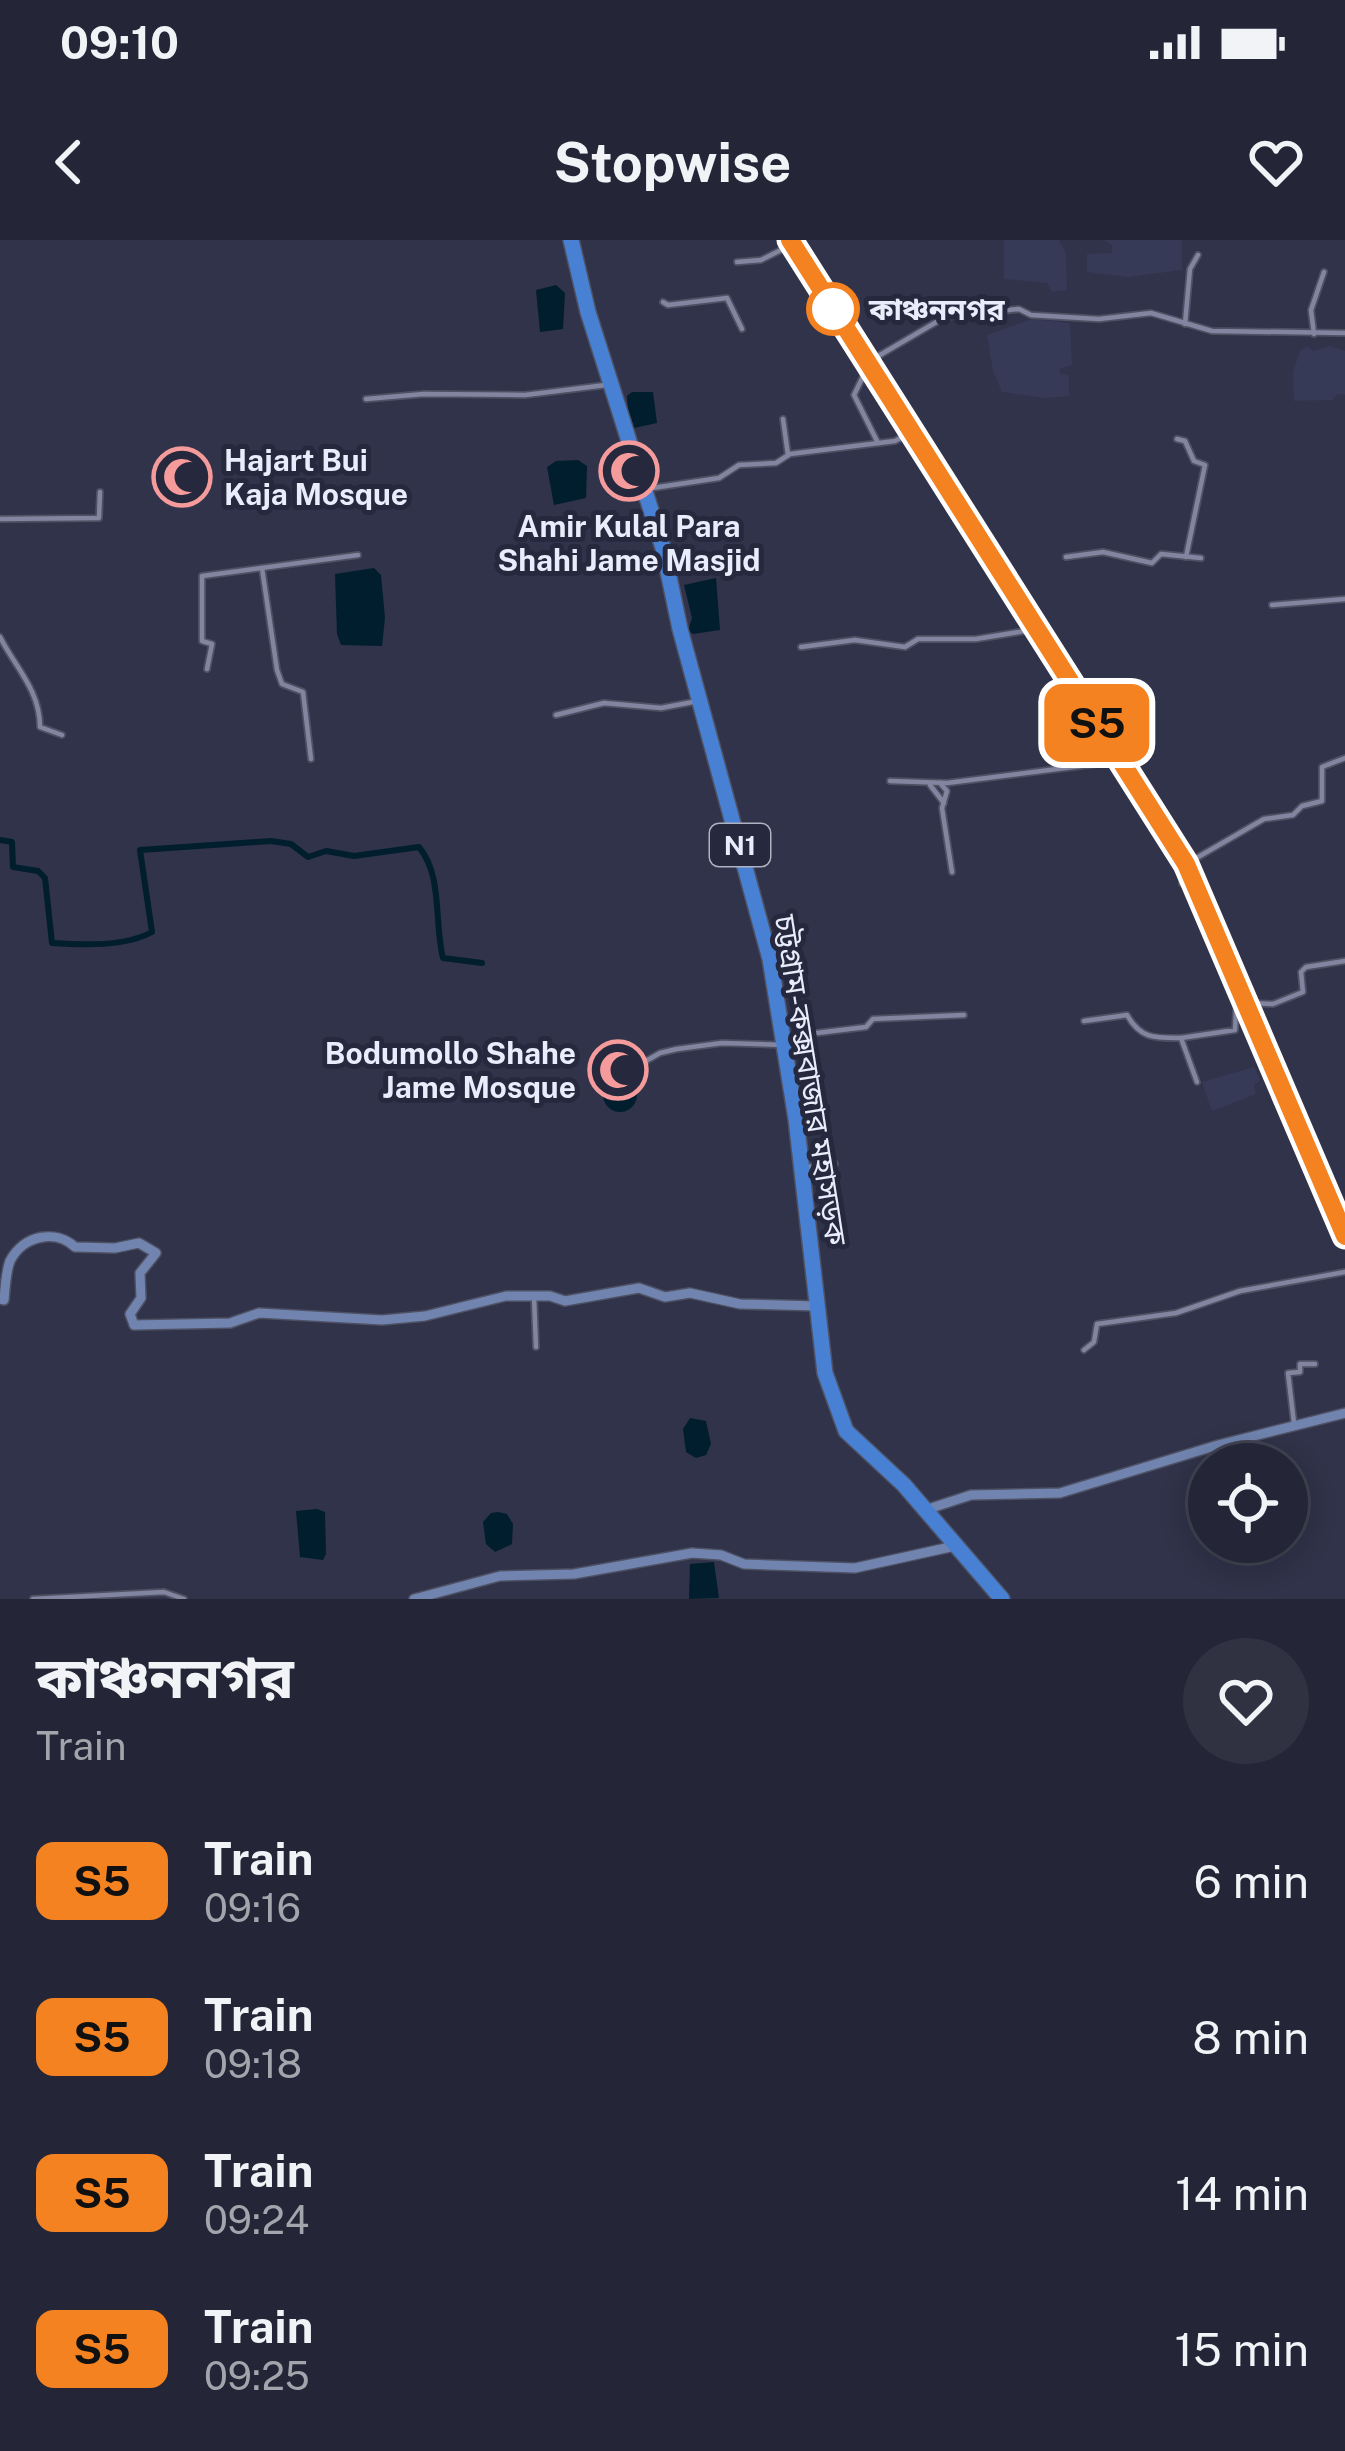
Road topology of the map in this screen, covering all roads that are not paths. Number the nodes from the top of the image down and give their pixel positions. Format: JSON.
{"nodes":[{"id":1,"x":571,"y":240,"type":"edge"},
{"id":2,"x":785,"y":241,"type":"edge"},
{"id":3,"x":1198,"y":255,"type":"dead end"},
{"id":4,"x":737,"y":262,"type":"dead end"},
{"id":5,"x":1324,"y":272,"type":"dead end"},
{"id":6,"x":663,"y":302,"type":"dead end"},
{"id":7,"x":1185,"y":324,"type":"junction"},
{"id":8,"x":742,"y":329,"type":"dead end"},
{"id":9,"x":1345,"y":333,"type":"edge"},
{"id":10,"x":1313,"y":334,"type":"junction"},
{"id":11,"x":611,"y":384,"type":"junction"},
{"id":12,"x":366,"y":399,"type":"dead end"},
{"id":13,"x":783,"y":418,"type":"dead end"},
{"id":14,"x":905,"y":428,"type":"dead end"},
{"id":15,"x":1178,"y":439,"type":"dead end"},
{"id":16,"x":878,"y":443,"type":"junction"},
{"id":17,"x":788,"y":455,"type":"junction"},
{"id":18,"x":646,"y":489,"type":"junction"},
{"id":19,"x":100,"y":492,"type":"dead end"},
{"id":20,"x":0,"y":520,"type":"edge"},
{"id":21,"x":358,"y":554,"type":"dead end"},
{"id":22,"x":1066,"y":557,"type":"dead end"},
{"id":23,"x":1186,"y":557,"type":"junction"},
{"id":24,"x":1201,"y":558,"type":"dead end"},
{"id":25,"x":262,"y":568,"type":"junction"},
{"id":26,"x":1345,"y":599,"type":"edge"},
{"id":27,"x":1272,"y":605,"type":"dead end"},
{"id":28,"x":1031,"y":626,"type":"dead end"},
{"id":29,"x":0,"y":637,"type":"edge"},
{"id":30,"x":801,"y":647,"type":"dead end"},
{"id":31,"x":207,"y":669,"type":"dead end"},
{"id":32,"x":699,"y":701,"type":"junction"},
{"id":33,"x":556,"y":715,"type":"dead end"},
{"id":34,"x":62,"y":736,"type":"dead end"},
{"id":35,"x":1345,"y":758,"type":"edge"},
{"id":36,"x":311,"y":759,"type":"dead end"},
{"id":37,"x":1120,"y":761,"type":"dead end"},
{"id":38,"x":940,"y":783,"type":"junction"},
{"id":39,"x":944,"y":803,"type":"junction"},
{"id":40,"x":952,"y":872,"type":"dead end"},
{"id":41,"x":1182,"y":883,"type":"dead end"},
{"id":42,"x":1345,"y":961,"type":"edge"},
{"id":43,"x":964,"y":1016,"type":"dead end"},
{"id":44,"x":1084,"y":1021,"type":"dead end"},
{"id":45,"x":1180,"y":1038,"type":"junction"},
{"id":46,"x":785,"y":1045,"type":"junction"},
{"id":47,"x":630,"y":1070,"type":"dead end"},
{"id":48,"x":1196,"y":1082,"type":"dead end"},
{"id":49,"x":835,"y":1164,"type":"dead end"},
{"id":50,"x":802,"y":1167,"type":"junction"},
{"id":51,"x":1345,"y":1271,"type":"edge"},
{"id":52,"x":534,"y":1297,"type":"junction"},
{"id":53,"x":0,"y":1299,"type":"edge"},
{"id":54,"x":817,"y":1306,"type":"junction"},
{"id":55,"x":536,"y":1346,"type":"dead end"},
{"id":56,"x":1084,"y":1350,"type":"dead end"},
{"id":57,"x":1316,"y":1364,"type":"dead end"},
{"id":58,"x":1345,"y":1413,"type":"edge"},
{"id":59,"x":1292,"y":1428,"type":"junction"},
{"id":60,"x":926,"y":1510,"type":"junction"},
{"id":61,"x":955,"y":1546,"type":"junction"},
{"id":62,"x":33,"y":1599,"type":"edge"},
{"id":63,"x":184,"y":1599,"type":"edge"},
{"id":64,"x":414,"y":1599,"type":"edge"},
{"id":65,"x":1002,"y":1599,"type":"edge"}],
"edges":[{"from":1,"to":11,"type":"highway","name":"চট্টগ্রাম-কক্সবাজার মহাসড়ক","number":"N1"},
{"from":2,"to":4,"type":"street"},
{"from":3,"to":7,"type":"street"},
{"from":5,"to":10,"type":"street"},
{"from":6,"to":8,"type":"street"},
{"from":7,"to":10,"type":"street"},
{"from":7,"to":16,"type":"street"},
{"from":9,"to":10,"type":"street"},
{"from":11,"to":12,"type":"street"},
{"from":11,"to":18,"type":"highway","name":"চট্টগ্রাম-কক্সবাজার মহাসড়ক","number":"N1"},
{"from":13,"to":17,"type":"street"},
{"from":14,"to":16,"type":"street"},
{"from":15,"to":23,"type":"street"},
{"from":16,"to":17,"type":"street"},
{"from":17,"to":18,"type":"street"},
{"from":18,"to":32,"type":"highway","name":"চট্টগ্রাম-কক্সবাজার মহাসড়ক","number":"N1"},
{"from":19,"to":20,"type":"street"},
{"from":21,"to":25,"type":"street"},
{"from":22,"to":23,"type":"street"},
{"from":23,"to":24,"type":"street"},
{"from":25,"to":31,"type":"street"},
{"from":25,"to":36,"type":"street"},
{"from":26,"to":27,"type":"street"},
{"from":28,"to":30,"type":"street"},
{"from":29,"to":34,"type":"street"},
{"from":32,"to":33,"type":"street"},
{"from":32,"to":46,"type":"highway","name":"চট্টগ্রাম-কক্সবাজার মহাসড়ক","number":"N1"},
{"from":35,"to":41,"type":"street"},
{"from":37,"to":38,"type":"street"},
{"from":38,"to":39,"type":"street"},
{"from":38,"to":39,"type":"street"},
{"from":39,"to":40,"type":"street"},
{"from":42,"to":45,"type":"street"},
{"from":43,"to":46,"type":"street"},
{"from":44,"to":45,"type":"street"},
{"from":45,"to":48,"type":"street"},
{"from":46,"to":47,"type":"street"},
{"from":46,"to":50,"type":"highway","name":"চট্টগ্রাম-কক্সবাজার মহাসড়ক","number":"N1"},
{"from":49,"to":50,"type":"street"},
{"from":50,"to":54,"type":"highway","name":"চট্টগ্রাম-কক্সবাজার মহাসড়ক","number":"N1"},
{"from":51,"to":56,"type":"street"},
{"from":52,"to":53,"type":"street"},
{"from":52,"to":54,"type":"street"},
{"from":52,"to":55,"type":"street"},
{"from":54,"to":60,"type":"highway","name":"চট্টগ্রাম-কক্সবাজার মহাসড়ক","number":"N1"},
{"from":57,"to":59,"type":"street"},
{"from":58,"to":59,"type":"street"},
{"from":59,"to":60,"type":"street"},
{"from":60,"to":61,"type":"highway","name":"চট্টগ্রাম-কক্সবাজার মহাসড়ক","number":"N1"},
{"from":61,"to":64,"type":"street"},
{"from":61,"to":65,"type":"highway","name":"চট্টগ্রাম-কক্সবাজার মহাসড়ক","number":"N1"},
{"from":62,"to":63,"type":"street"}]}
